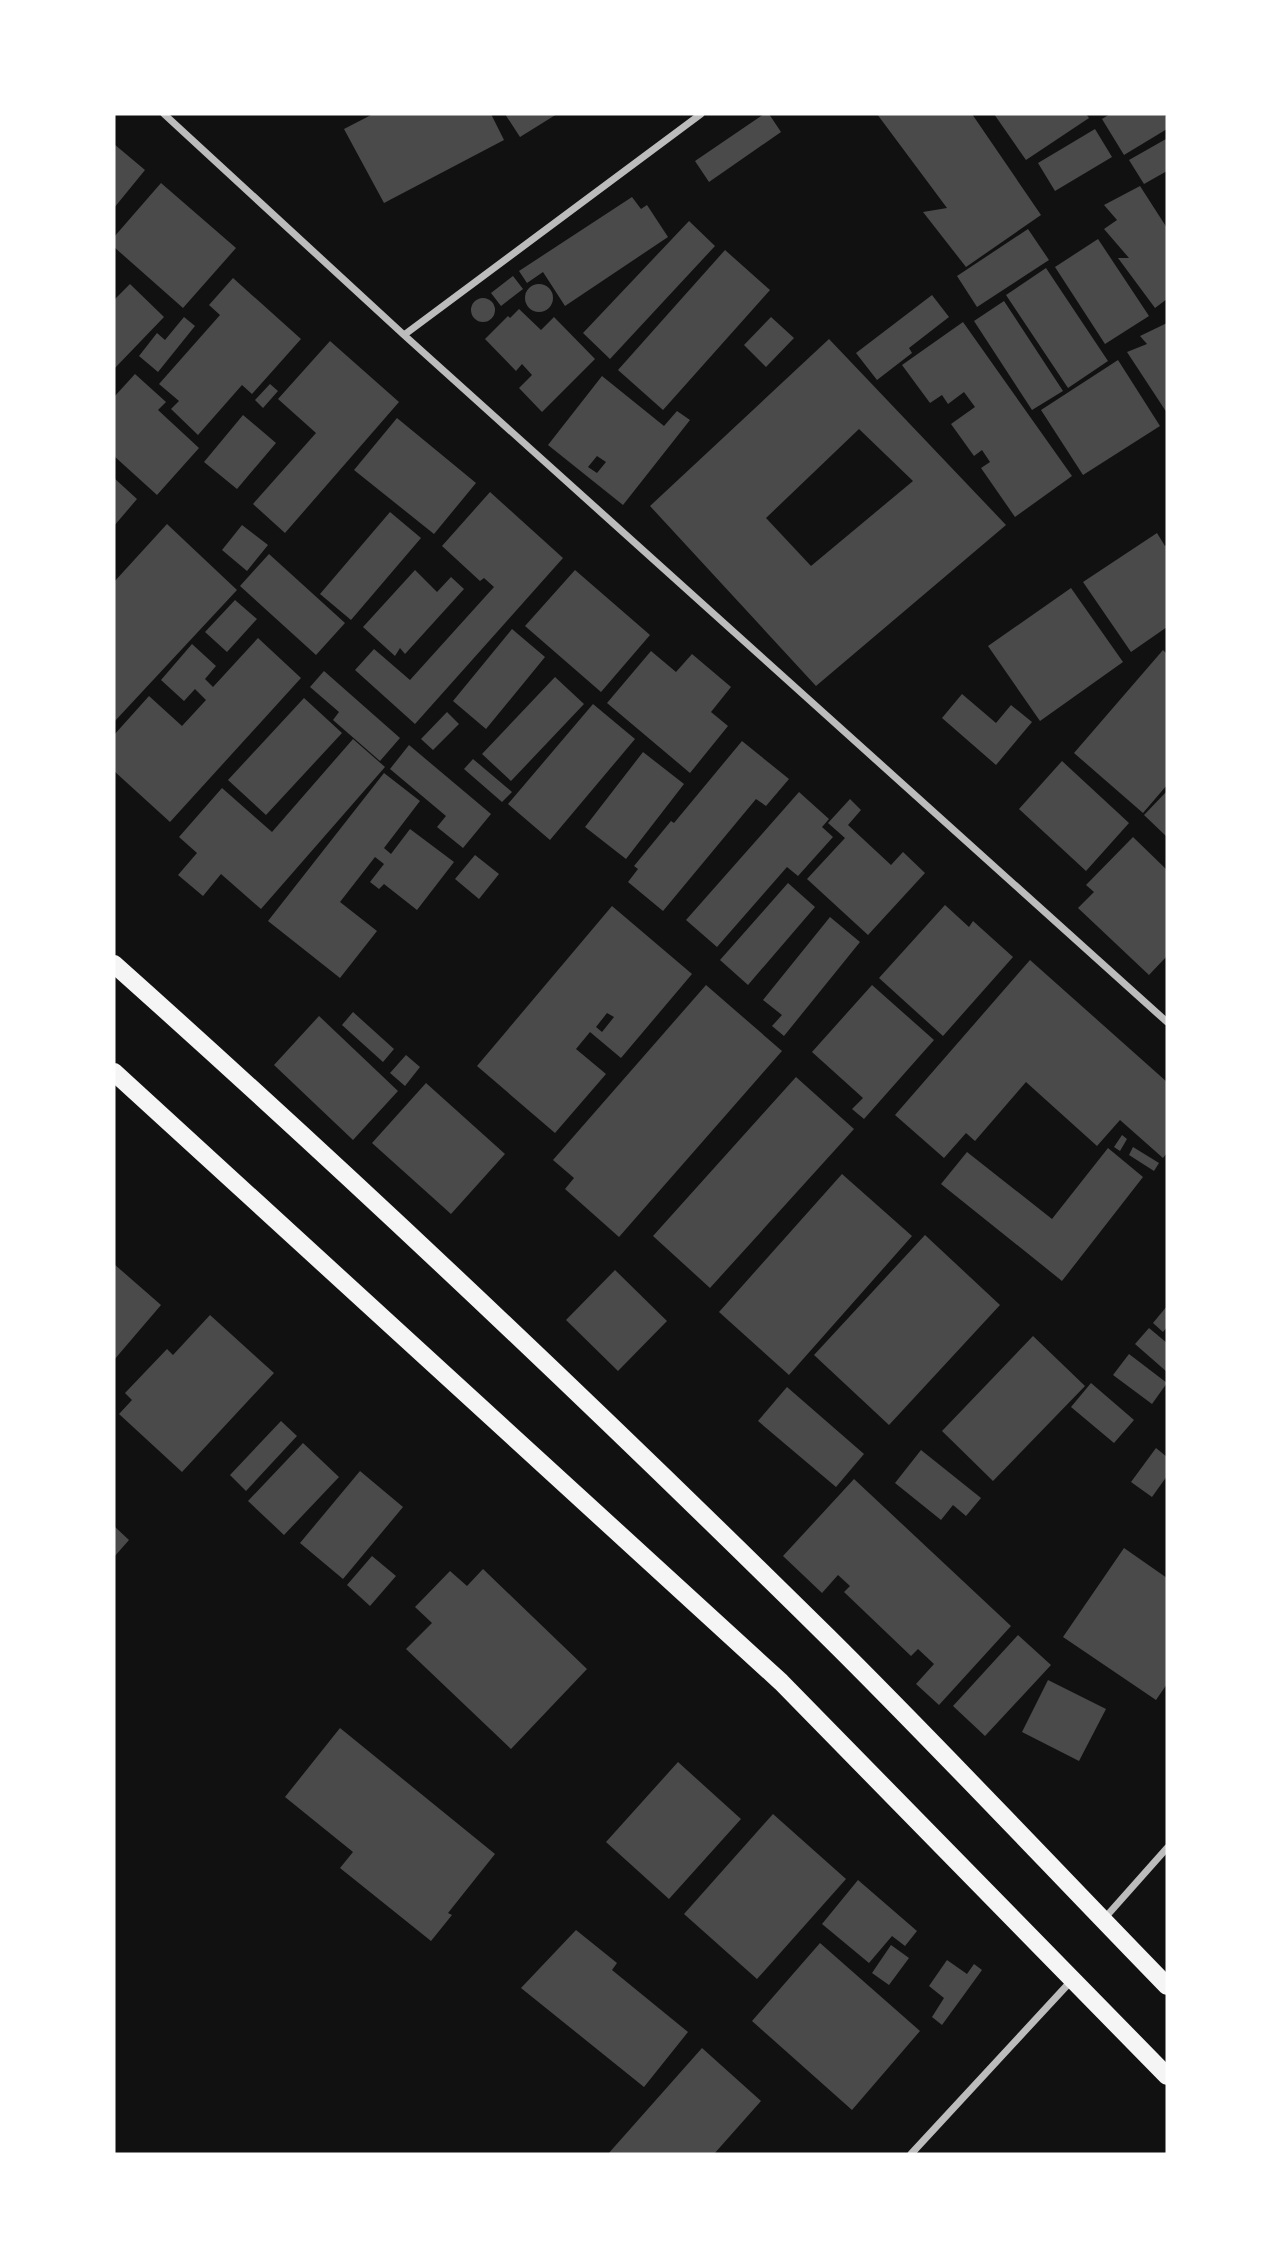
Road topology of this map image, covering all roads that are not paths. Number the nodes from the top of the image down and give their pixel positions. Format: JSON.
{"nodes":[{"id":1,"x":164,"y":114,"type":"edge"},
{"id":2,"x":701,"y":114,"type":"edge"},
{"id":3,"x":404,"y":335,"type":"junction"},
{"id":4,"x":114,"y":964,"type":"edge"},
{"id":5,"x":1167,"y":1022,"type":"edge"},
{"id":6,"x":114,"y":1072,"type":"edge"},
{"id":7,"x":1167,"y":1848,"type":"edge"},
{"id":8,"x":1103,"y":1920,"type":"junction"},
{"id":9,"x":1073,"y":1979,"type":"junction"},
{"id":10,"x":1167,"y":1986,"type":"edge"},
{"id":11,"x":1167,"y":2076,"type":"edge"},
{"id":12,"x":911,"y":2154,"type":"edge"}],
"edges":[{"from":1,"to":3,"type":"street"},
{"from":2,"to":3,"type":"street"},
{"from":3,"to":5,"type":"street"},
{"from":4,"to":8,"type":"main road"},
{"from":6,"to":9,"type":"main road"},
{"from":7,"to":8,"type":"street"},
{"from":8,"to":10,"type":"main road"},
{"from":9,"to":11,"type":"main road"},
{"from":9,"to":12,"type":"street"}]}
